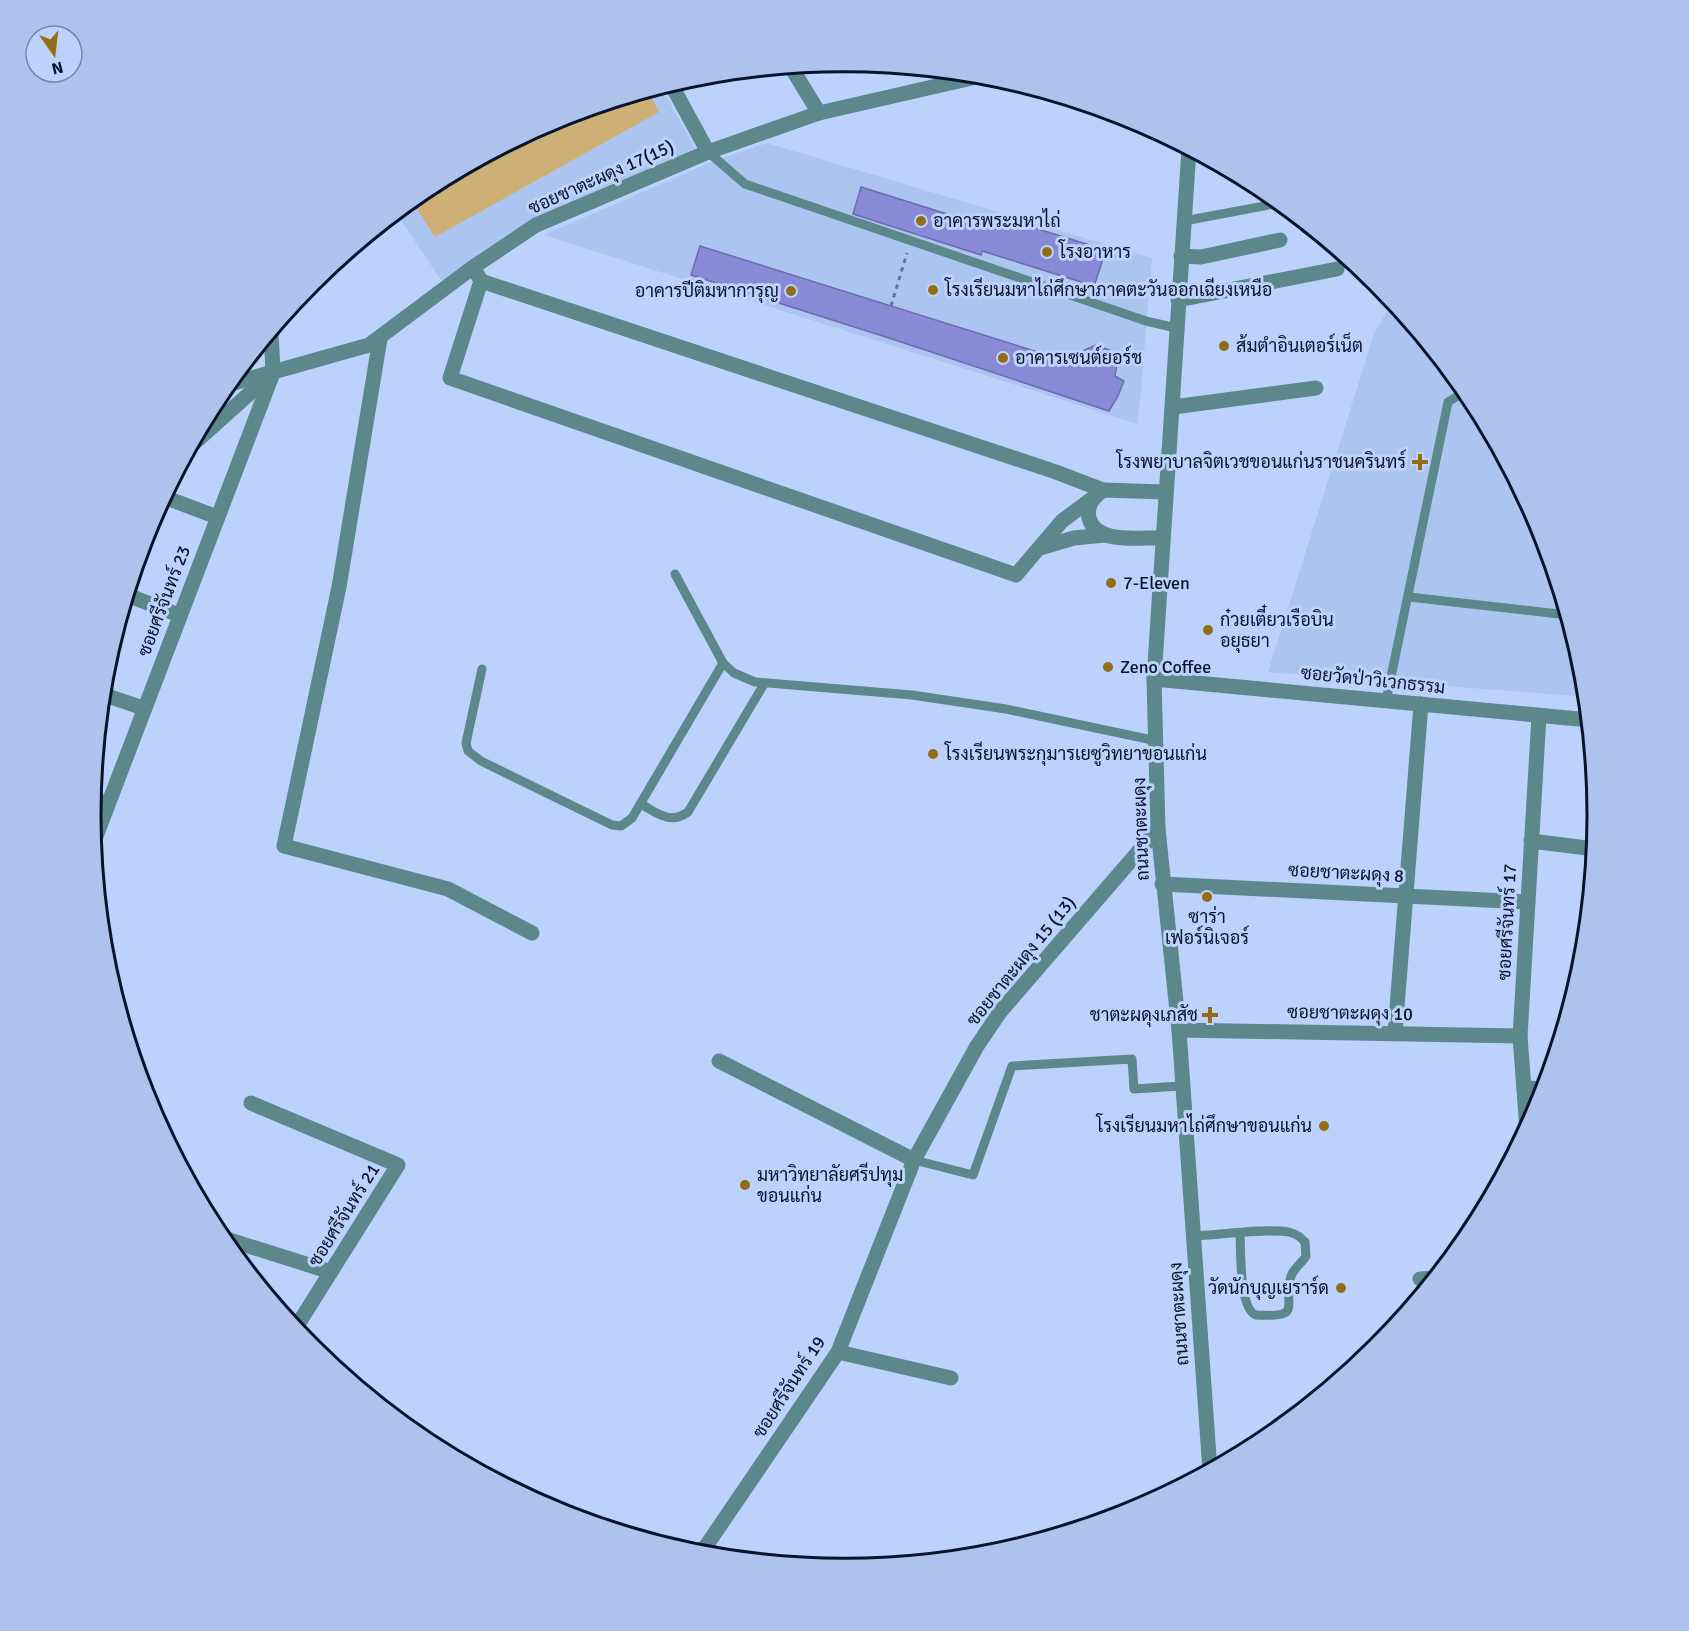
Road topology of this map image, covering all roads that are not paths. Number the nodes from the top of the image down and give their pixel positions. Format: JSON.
{"nodes":[{"id":1,"x":795,"y":74,"type":"edge"},
{"id":2,"x":959,"y":81,"type":"edge"},
{"id":3,"x":675,"y":92,"type":"edge"},
{"id":4,"x":819,"y":113,"type":"junction"},
{"id":5,"x":708,"y":152,"type":"junction"},
{"id":6,"x":1188,"y":157,"type":"edge"},
{"id":7,"x":1268,"y":204,"type":"edge"},
{"id":8,"x":1184,"y":221,"type":"junction"},
{"id":9,"x":1280,"y":240,"type":"dead end"},
{"id":10,"x":1181,"y":256,"type":"junction"},
{"id":11,"x":1337,"y":269,"type":"dead end"},
{"id":12,"x":477,"y":274,"type":"junction"},
{"id":13,"x":1178,"y":300,"type":"junction"},
{"id":14,"x":1176,"y":328,"type":"junction"},
{"id":15,"x":380,"y":339,"type":"junction"},
{"id":16,"x":272,"y":342,"type":"edge"},
{"id":17,"x":273,"y":373,"type":"junction"},
{"id":18,"x":241,"y":381,"type":"edge"},
{"id":19,"x":1316,"y":388,"type":"dead end"},
{"id":20,"x":1458,"y":395,"type":"edge"},
{"id":21,"x":1173,"y":407,"type":"junction"},
{"id":22,"x":210,"y":429,"type":"edge"},
{"id":23,"x":1165,"y":492,"type":"junction"},
{"id":24,"x":1098,"y":494,"type":"junction"},
{"id":25,"x":172,"y":500,"type":"edge"},
{"id":26,"x":217,"y":518,"type":"junction"},
{"id":27,"x":1105,"y":535,"type":"junction"},
{"id":28,"x":1161,"y":538,"type":"junction"},
{"id":29,"x":1040,"y":548,"type":"junction"},
{"id":30,"x":675,"y":574,"type":"dead end"},
{"id":31,"x":1409,"y":597,"type":"junction"},
{"id":32,"x":134,"y":598,"type":"edge"},
{"id":33,"x":1560,"y":614,"type":"edge"},
{"id":34,"x":179,"y":615,"type":"junction"},
{"id":35,"x":723,"y":663,"type":"junction"},
{"id":36,"x":482,"y":669,"type":"dead end"},
{"id":37,"x":1154,"y":679,"type":"junction"},
{"id":38,"x":764,"y":684,"type":"junction"},
{"id":39,"x":111,"y":697,"type":"edge"},
{"id":40,"x":1386,"y":700,"type":"junction"},
{"id":41,"x":1421,"y":704,"type":"junction"},
{"id":42,"x":143,"y":708,"type":"junction"},
{"id":43,"x":1539,"y":716,"type":"junction"},
{"id":44,"x":1582,"y":719,"type":"edge"},
{"id":45,"x":1157,"y":741,"type":"junction"},
{"id":46,"x":102,"y":802,"type":"edge"},
{"id":47,"x":108,"y":804,"type":"junction"},
{"id":48,"x":641,"y":804,"type":"junction"},
{"id":49,"x":101,"y":822,"type":"edge"},
{"id":50,"x":1158,"y":829,"type":"junction"},
{"id":51,"x":1531,"y":841,"type":"junction"},
{"id":52,"x":1587,"y":848,"type":"edge"},
{"id":53,"x":1162,"y":884,"type":"junction"},
{"id":54,"x":1406,"y":895,"type":"junction"},
{"id":55,"x":1528,"y":902,"type":"junction"},
{"id":56,"x":532,"y":933,"type":"dead end"},
{"id":57,"x":1179,"y":1030,"type":"junction"},
{"id":58,"x":1395,"y":1032,"type":"junction"},
{"id":59,"x":1520,"y":1036,"type":"junction"},
{"id":60,"x":719,"y":1061,"type":"dead end"},
{"id":61,"x":1181,"y":1086,"type":"junction"},
{"id":62,"x":1524,"y":1088,"type":"junction"},
{"id":63,"x":1535,"y":1089,"type":"edge"},
{"id":64,"x":251,"y":1103,"type":"dead end"},
{"id":65,"x":1526,"y":1112,"type":"edge"},
{"id":66,"x":914,"y":1160,"type":"junction"},
{"id":67,"x":1240,"y":1234,"type":"junction"},
{"id":68,"x":1192,"y":1236,"type":"junction"},
{"id":69,"x":236,"y":1242,"type":"edge"},
{"id":70,"x":331,"y":1272,"type":"junction"},
{"id":71,"x":1419,"y":1279,"type":"dead end"},
{"id":72,"x":1425,"y":1279,"type":"edge"},
{"id":73,"x":301,"y":1321,"type":"edge"},
{"id":74,"x":838,"y":1352,"type":"junction"},
{"id":75,"x":951,"y":1378,"type":"dead end"},
{"id":76,"x":1209,"y":1463,"type":"edge"},
{"id":77,"x":706,"y":1546,"type":"edge"}],
"edges":[{"from":1,"to":4,"type":"street"},
{"from":2,"to":4,"type":"street","name":"ซอยชาตะผดุง 17(15)"},
{"from":3,"to":5,"type":"street"},
{"from":4,"to":5,"type":"street","name":"ซอยชาตะผดุง 17(15)"},
{"from":5,"to":12,"type":"street","name":"ซอยชาตะผดุง 17(15)"},
{"from":5,"to":14,"type":"lane"},
{"from":6,"to":8,"type":"street","name":"ถนนชาตะผดุง"},
{"from":7,"to":8,"type":"lane"},
{"from":8,"to":10,"type":"street","name":"ถนนชาตะผดุง"},
{"from":9,"to":10,"type":"street"},
{"from":10,"to":13,"type":"street","name":"ถนนชาตะผดุง"},
{"from":11,"to":13,"type":"street"},
{"from":12,"to":15,"type":"street","name":"ซอยชาตะผดุง 17(15)"},
{"from":12,"to":24,"type":"street"},
{"from":12,"to":29,"type":"street"},
{"from":13,"to":14,"type":"street","name":"ถนนชาตะผดุง"},
{"from":14,"to":21,"type":"street","name":"ถนนชาตะผดุง"},
{"from":15,"to":17,"type":"street","name":"ซอยชาตะผดุง 17(15)"},
{"from":15,"to":56,"type":"street"},
{"from":16,"to":17,"type":"street"},
{"from":17,"to":18,"type":"street","name":"ซอยชาตะผดุง 17(15)"},
{"from":17,"to":22,"type":"street"},
{"from":17,"to":26,"type":"street","name":"ซอยศรีจันทร์ 23"},
{"from":19,"to":21,"type":"street"},
{"from":20,"to":31,"type":"lane"},
{"from":21,"to":23,"type":"street","name":"ถนนชาตะผดุง"},
{"from":23,"to":24,"type":"street"},
{"from":23,"to":28,"type":"street","name":"ถนนชาตะผดุง"},
{"from":24,"to":27,"type":"street"},
{"from":24,"to":29,"type":"street"},
{"from":25,"to":26,"type":"street"},
{"from":26,"to":34,"type":"street","name":"ซอยศรีจันทร์ 23"},
{"from":27,"to":28,"type":"street"},
{"from":27,"to":29,"type":"street"},
{"from":28,"to":37,"type":"street","name":"ถนนชาตะผดุง"},
{"from":30,"to":35,"type":"lane"},
{"from":31,"to":33,"type":"lane"},
{"from":31,"to":40,"type":"lane"},
{"from":32,"to":34,"type":"street"},
{"from":34,"to":42,"type":"street","name":"ซอยศรีจันทร์ 23"},
{"from":35,"to":38,"type":"lane"},
{"from":35,"to":48,"type":"lane"},
{"from":36,"to":48,"type":"lane"},
{"from":37,"to":40,"type":"street","name":"ซอยวัดป่าวิเวกธรรม"},
{"from":37,"to":45,"type":"street","name":"ถนนชาตะผดุง"},
{"from":38,"to":45,"type":"lane"},
{"from":38,"to":48,"type":"lane"},
{"from":39,"to":42,"type":"street"},
{"from":40,"to":41,"type":"street","name":"ซอยวัดป่าวิเวกธรรม"},
{"from":41,"to":43,"type":"street","name":"ซอยวัดป่าวิเวกธรรม"},
{"from":41,"to":54,"type":"street"},
{"from":42,"to":47,"type":"street","name":"ซอยศรีจันทร์ 23"},
{"from":43,"to":44,"type":"street","name":"ซอยวัดป่าวิเวกธรรม"},
{"from":43,"to":51,"type":"street","name":"ซอยศรีจันทร์ 17"},
{"from":45,"to":50,"type":"street","name":"ถนนชาตะผดุง"},
{"from":46,"to":47,"type":"street"},
{"from":47,"to":49,"type":"street","name":"ซอยศรีจันทร์ 23"},
{"from":50,"to":53,"type":"street","name":"ถนนชาตะผดุง"},
{"from":50,"to":66,"type":"street","name":"ซอยชาตะผดุง 15 (13)"},
{"from":51,"to":52,"type":"street"},
{"from":51,"to":55,"type":"street","name":"ซอยศรีจันทร์ 17"},
{"from":53,"to":54,"type":"street","name":"ซอยชาตะผดุง 8"},
{"from":53,"to":57,"type":"street","name":"ถนนชาตะผดุง"},
{"from":54,"to":55,"type":"street","name":"ซอยชาตะผดุง 8"},
{"from":54,"to":58,"type":"street"},
{"from":55,"to":59,"type":"street","name":"ซอยศรีจันทร์ 17"},
{"from":57,"to":58,"type":"street","name":"ซอยชาตะผดุง 10"},
{"from":57,"to":61,"type":"street","name":"ถนนชาตะผดุง"},
{"from":58,"to":59,"type":"street","name":"ซอยชาตะผดุง 10"},
{"from":59,"to":62,"type":"street","name":"ซอยศรีจันทร์ 17"},
{"from":60,"to":66,"type":"street"},
{"from":61,"to":66,"type":"lane"},
{"from":61,"to":68,"type":"street","name":"ถนนชาตะผดุง"},
{"from":62,"to":63,"type":"street"},
{"from":62,"to":65,"type":"street","name":"ซอยศรีจันทร์ 17"},
{"from":64,"to":70,"type":"street","name":"ซอยศรีจันทร์ 21"},
{"from":66,"to":74,"type":"street","name":"ซอยศรีจันทร์ 19"},
{"from":67,"to":67,"type":"lane"},
{"from":67,"to":68,"type":"lane"},
{"from":68,"to":76,"type":"street","name":"ถนนชาตะผดุง"},
{"from":69,"to":70,"type":"street"},
{"from":70,"to":73,"type":"street","name":"ซอยศรีจันทร์ 21"},
{"from":71,"to":72,"type":"street"},
{"from":74,"to":75,"type":"street"},
{"from":74,"to":77,"type":"street","name":"ซอยศรีจันทร์ 19"}]}
